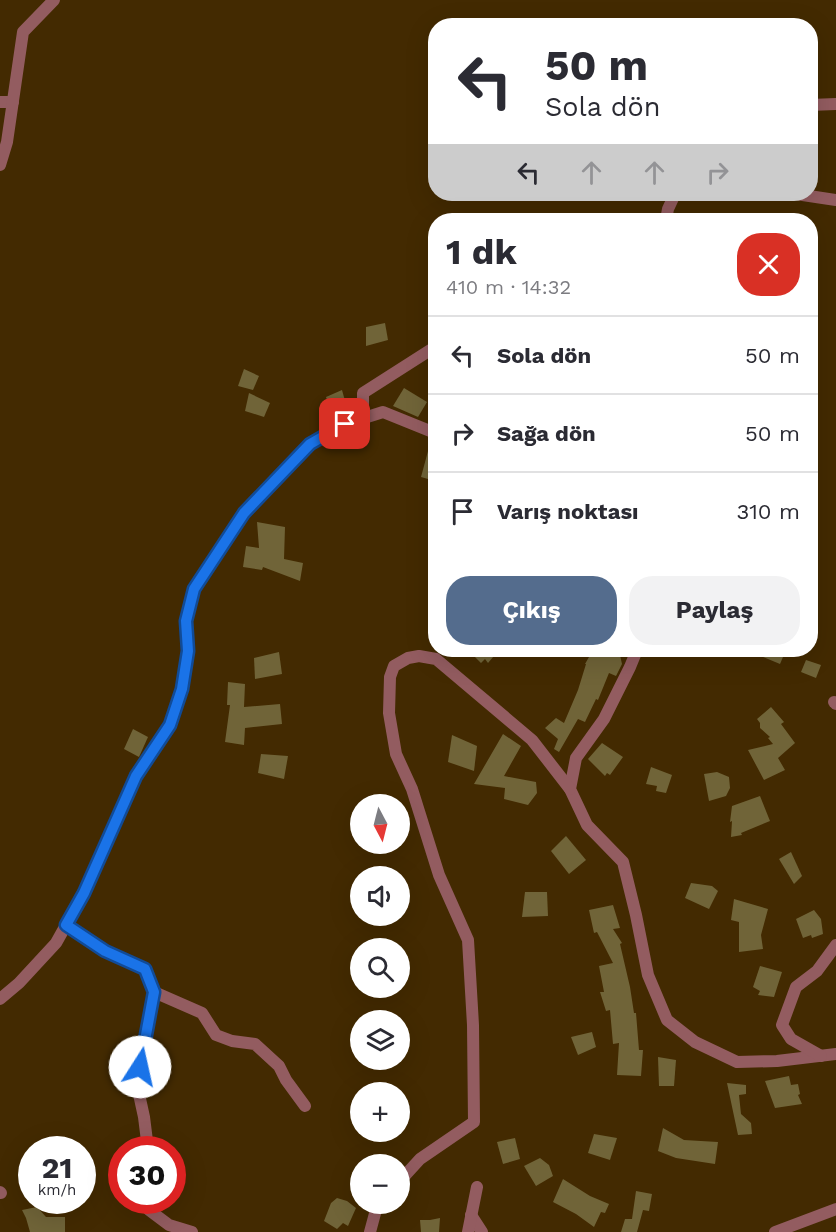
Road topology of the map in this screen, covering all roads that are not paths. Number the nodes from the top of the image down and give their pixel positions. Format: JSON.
{"nodes":[{"id":1,"x":54,"y":0,"type":"edge"},
{"id":2,"x":6,"y":102,"type":"edge"},
{"id":3,"x":836,"y":104,"type":"edge"},
{"id":4,"x":818,"y":105,"type":"edge"},
{"id":5,"x":0,"y":165,"type":"edge"},
{"id":6,"x":818,"y":197,"type":"edge"},
{"id":7,"x":836,"y":200,"type":"edge"},
{"id":8,"x":428,"y":351,"type":"edge"},
{"id":9,"x":363,"y":418,"type":"junction"},
{"id":10,"x":428,"y":430,"type":"edge"},
{"id":11,"x":634,"y":657,"type":"edge"},
{"id":12,"x":570,"y":789,"type":"junction"},
{"id":13,"x":66,"y":925,"type":"junction"},
{"id":14,"x":836,"y":945,"type":"edge"},
{"id":15,"x":154,"y":992,"type":"junction"},
{"id":16,"x":0,"y":999,"type":"edge"},
{"id":17,"x":836,"y":1054,"type":"edge"},
{"id":18,"x":821,"y":1056,"type":"junction"},
{"id":19,"x":305,"y":1106,"type":"dead end"},
{"id":20,"x":146,"y":1136,"type":"edge"},
{"id":21,"x":410,"y":1170,"type":"edge"},
{"id":22,"x":477,"y":1187,"type":"dead end"},
{"id":23,"x":836,"y":1209,"type":"edge"},
{"id":24,"x":154,"y":1214,"type":"edge"},
{"id":25,"x":375,"y":1214,"type":"edge"},
{"id":26,"x":471,"y":1215,"type":"junction"},
{"id":27,"x":192,"y":1232,"type":"edge"},
{"id":28,"x":370,"y":1232,"type":"edge"},
{"id":29,"x":468,"y":1232,"type":"edge"},
{"id":30,"x":482,"y":1232,"type":"edge"},
{"id":31,"x":775,"y":1232,"type":"edge"}],
"edges":[{"from":1,"to":2,"type":"street"},
{"from":2,"to":5,"type":"street"},
{"from":3,"to":4,"type":"street"},
{"from":6,"to":7,"type":"street"},
{"from":8,"to":9,"type":"street"},
{"from":9,"to":10,"type":"street"},
{"from":9,"to":13,"type":"street"},
{"from":11,"to":12,"type":"street"},
{"from":12,"to":18,"type":"street"},
{"from":12,"to":21,"type":"street"},
{"from":13,"to":15,"type":"street"},
{"from":13,"to":16,"type":"street"},
{"from":14,"to":18,"type":"street"},
{"from":15,"to":19,"type":"street"},
{"from":15,"to":20,"type":"street"},
{"from":17,"to":18,"type":"street"},
{"from":22,"to":26,"type":"street"},
{"from":23,"to":31,"type":"street"},
{"from":24,"to":27,"type":"street"},
{"from":25,"to":28,"type":"street"},
{"from":26,"to":29,"type":"street"},
{"from":26,"to":30,"type":"street"}]}
